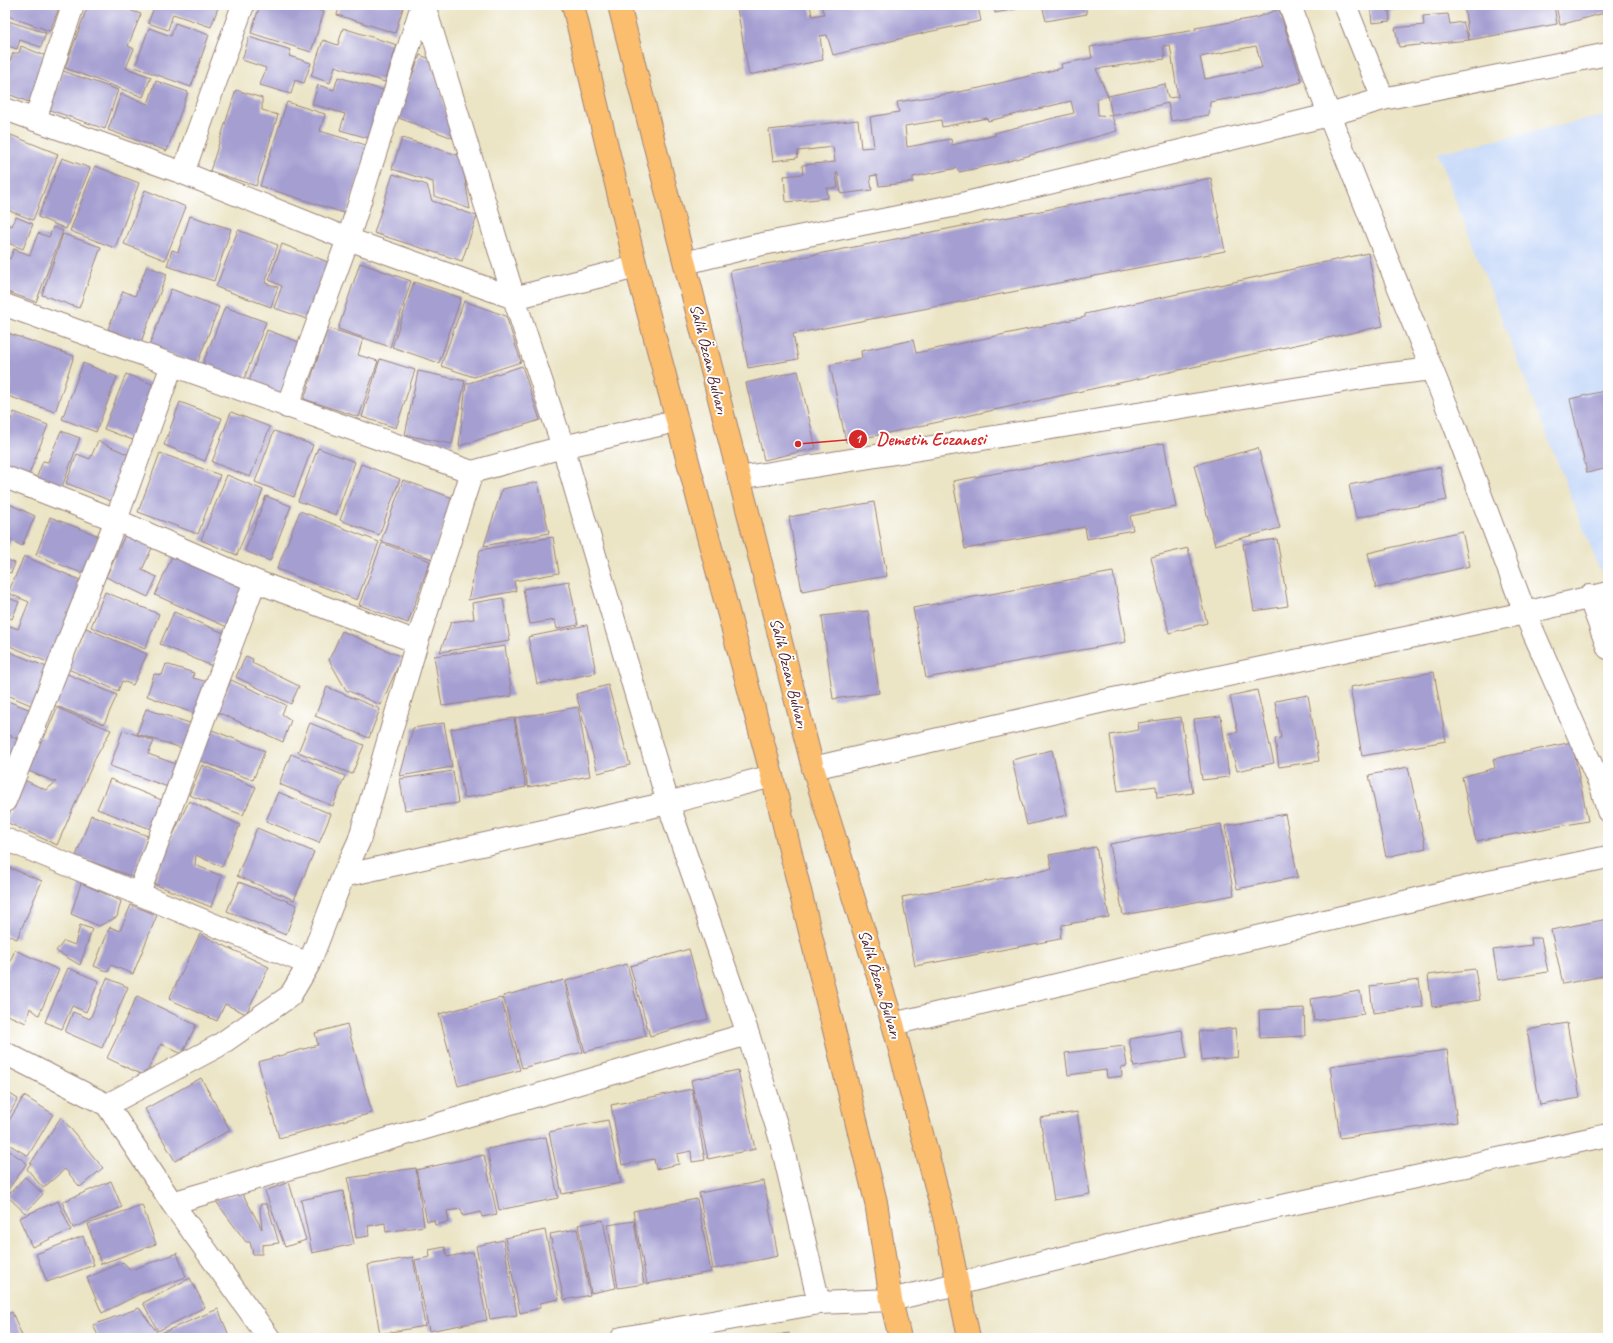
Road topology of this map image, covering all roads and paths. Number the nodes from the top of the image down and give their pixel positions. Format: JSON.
{"nodes":[{"id":1,"x":73,"y":5,"type":"edge"},
{"id":2,"x":242,"y":5,"type":"edge"},
{"id":3,"x":423,"y":5,"type":"edge"},
{"id":4,"x":574,"y":5,"type":"edge"},
{"id":5,"x":619,"y":5,"type":"edge"},
{"id":6,"x":1290,"y":5,"type":"edge"},
{"id":7,"x":1345,"y":5,"type":"edge"},
{"id":8,"x":1608,"y":54,"type":"edge"},
{"id":9,"x":1383,"y":99,"type":"junction"},
{"id":10,"x":5,"y":109,"type":"edge"},
{"id":11,"x":1329,"y":115,"type":"junction"},
{"id":12,"x":35,"y":120,"type":"junction"},
{"id":13,"x":183,"y":173,"type":"junction"},
{"id":14,"x":348,"y":240,"type":"junction"},
{"id":15,"x":685,"y":263,"type":"junction"},
{"id":16,"x":636,"y":267,"type":"junction"},
{"id":17,"x":514,"y":298,"type":"junction"},
{"id":18,"x":5,"y":305,"type":"edge"},
{"id":19,"x":172,"y":365,"type":"junction"},
{"id":20,"x":1431,"y":369,"type":"junction"},
{"id":21,"x":287,"y":407,"type":"junction"},
{"id":22,"x":676,"y":421,"type":"junction"},
{"id":23,"x":563,"y":446,"type":"junction"},
{"id":24,"x":472,"y":472,"type":"junction"},
{"id":25,"x":5,"y":477,"type":"edge"},
{"id":26,"x":739,"y":478,"type":"junction"},
{"id":27,"x":116,"y":520,"type":"junction"},
{"id":28,"x":255,"y":581,"type":"junction"},
{"id":29,"x":1599,"y":594,"type":"edge"},
{"id":30,"x":1525,"y":613,"type":"junction"},
{"id":31,"x":418,"y":642,"type":"junction"},
{"id":32,"x":1608,"y":648,"type":"edge"},
{"id":33,"x":813,"y":768,"type":"junction"},
{"id":34,"x":772,"y":776,"type":"junction"},
{"id":35,"x":5,"y":801,"type":"edge"},
{"id":36,"x":668,"y":803,"type":"junction"},
{"id":37,"x":1608,"y":811,"type":"edge"},
{"id":38,"x":5,"y":838,"type":"edge"},
{"id":39,"x":1608,"y":857,"type":"edge"},
{"id":40,"x":343,"y":876,"type":"junction"},
{"id":41,"x":140,"y":893,"type":"junction"},
{"id":42,"x":309,"y":964,"type":"junction"},
{"id":43,"x":893,"y":1024,"type":"junction"},
{"id":44,"x":748,"y":1034,"type":"junction"},
{"id":45,"x":5,"y":1053,"type":"edge"},
{"id":46,"x":107,"y":1105,"type":"junction"},
{"id":47,"x":1608,"y":1135,"type":"edge"},
{"id":48,"x":172,"y":1204,"type":"junction"},
{"id":49,"x":958,"y":1283,"type":"junction"},
{"id":50,"x":891,"y":1300,"type":"junction"},
{"id":51,"x":819,"y":1303,"type":"junction"},
{"id":52,"x":269,"y":1338,"type":"edge"},
{"id":53,"x":622,"y":1338,"type":"edge"},
{"id":54,"x":900,"y":1338,"type":"edge"},
{"id":55,"x":969,"y":1338,"type":"edge"}],
"edges":[{"from":1,"to":12,"type":"street"},
{"from":2,"to":13,"type":"street"},
{"from":3,"to":14,"type":"street"},
{"from":3,"to":17,"type":"street"},
{"from":4,"to":16,"type":"main road"},
{"from":5,"to":15,"type":"main road","name":"Salih Özcan Bulvarı"},
{"from":6,"to":11,"type":"street"},
{"from":7,"to":9,"type":"street"},
{"from":8,"to":9,"type":"street"},
{"from":9,"to":11,"type":"street"},
{"from":10,"to":12,"type":"street"},
{"from":11,"to":15,"type":"street"},
{"from":11,"to":20,"type":"street"},
{"from":12,"to":13,"type":"street"},
{"from":13,"to":14,"type":"street"},
{"from":14,"to":17,"type":"street"},
{"from":14,"to":21,"type":"street"},
{"from":15,"to":26,"type":"main road","name":"Salih Özcan Bulvarı"},
{"from":16,"to":17,"type":"street"},
{"from":16,"to":22,"type":"main road"},
{"from":17,"to":23,"type":"street"},
{"from":18,"to":19,"type":"street"},
{"from":19,"to":21,"type":"street"},
{"from":19,"to":27,"type":"street"},
{"from":20,"to":26,"type":"street"},
{"from":20,"to":30,"type":"street"},
{"from":21,"to":24,"type":"street"},
{"from":22,"to":23,"type":"street"},
{"from":22,"to":34,"type":"main road"},
{"from":23,"to":24,"type":"street"},
{"from":23,"to":36,"type":"street"},
{"from":24,"to":31,"type":"street"},
{"from":25,"to":27,"type":"street"},
{"from":26,"to":33,"type":"main road","name":"Salih Özcan Bulvarı"},
{"from":27,"to":28,"type":"street"},
{"from":27,"to":35,"type":"street"},
{"from":28,"to":31,"type":"street"},
{"from":28,"to":41,"type":"street"},
{"from":29,"to":30,"type":"street"},
{"from":29,"to":32,"type":"street"},
{"from":30,"to":33,"type":"street"},
{"from":30,"to":37,"type":"street"},
{"from":31,"to":40,"type":"street"},
{"from":33,"to":43,"type":"main road","name":"Salih Özcan Bulvarı"},
{"from":34,"to":36,"type":"street"},
{"from":34,"to":50,"type":"main road"},
{"from":36,"to":40,"type":"street"},
{"from":36,"to":44,"type":"street"},
{"from":38,"to":41,"type":"street"},
{"from":39,"to":43,"type":"street"},
{"from":40,"to":42,"type":"street"},
{"from":41,"to":42,"type":"street"},
{"from":42,"to":46,"type":"street"},
{"from":43,"to":49,"type":"main road","name":"Salih Özcan Bulvarı"},
{"from":44,"to":48,"type":"street"},
{"from":44,"to":51,"type":"street"},
{"from":45,"to":46,"type":"street"},
{"from":46,"to":48,"type":"street"},
{"from":47,"to":49,"type":"street"},
{"from":48,"to":52,"type":"street"},
{"from":49,"to":50,"type":"street"},
{"from":49,"to":55,"type":"main road","name":"Salih Özcan Bulvarı"},
{"from":50,"to":51,"type":"street"},
{"from":50,"to":54,"type":"main road"},
{"from":51,"to":53,"type":"street"}]}
